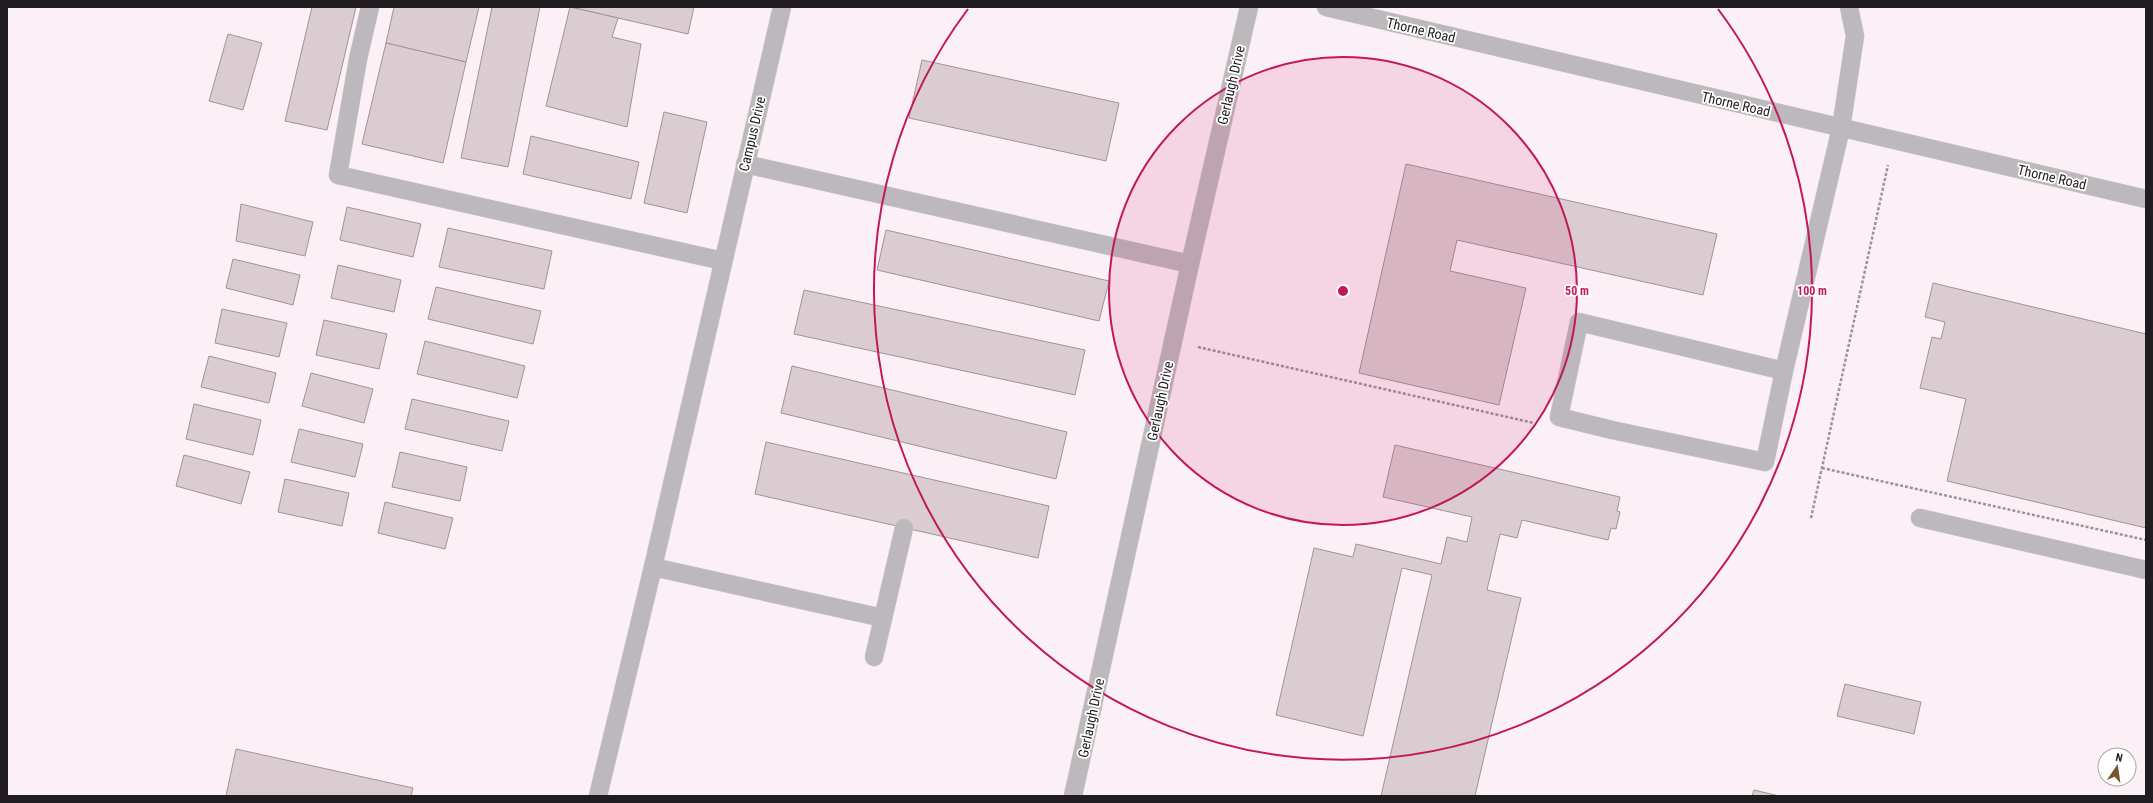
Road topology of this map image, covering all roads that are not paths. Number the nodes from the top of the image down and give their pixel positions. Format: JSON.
{"nodes":[{"id":1,"x":370,"y":7,"type":"edge"},
{"id":2,"x":782,"y":7,"type":"edge"},
{"id":3,"x":1249,"y":7,"type":"edge"},
{"id":4,"x":1326,"y":7,"type":"edge"},
{"id":5,"x":1849,"y":7,"type":"edge"},
{"id":6,"x":1841,"y":128,"type":"junction"},
{"id":7,"x":745,"y":164,"type":"junction"},
{"id":8,"x":2146,"y":199,"type":"edge"},
{"id":9,"x":723,"y":261,"type":"junction"},
{"id":10,"x":1190,"y":264,"type":"junction"},
{"id":11,"x":1784,"y":371,"type":"junction"},
{"id":12,"x":1920,"y":518,"type":"dead end"},
{"id":13,"x":904,"y":528,"type":"dead end"},
{"id":14,"x":653,"y":567,"type":"junction"},
{"id":15,"x":2146,"y":570,"type":"edge"},
{"id":16,"x":883,"y":618,"type":"junction"},
{"id":17,"x":874,"y":656,"type":"dead end"},
{"id":18,"x":598,"y":796,"type":"edge"},
{"id":19,"x":1073,"y":796,"type":"edge"}],
"edges":[{"from":1,"to":9,"type":"lane"},
{"from":2,"to":7,"type":"lane","name":"Campus Drive"},
{"from":3,"to":10,"type":"lane","name":"Gerlaugh Drive"},
{"from":4,"to":6,"type":"lane","name":"Thorne Road"},
{"from":5,"to":6,"type":"lane"},
{"from":6,"to":8,"type":"lane","name":"Thorne Road"},
{"from":6,"to":11,"type":"lane"},
{"from":7,"to":9,"type":"lane","name":"Campus Drive"},
{"from":7,"to":10,"type":"lane"},
{"from":9,"to":14,"type":"lane","name":"Campus Drive"},
{"from":10,"to":19,"type":"lane","name":"Gerlaugh Drive"},
{"from":11,"to":11,"type":"lane"},
{"from":12,"to":15,"type":"lane"},
{"from":13,"to":16,"type":"lane"},
{"from":14,"to":16,"type":"lane"},
{"from":14,"to":18,"type":"lane","name":"Campus Drive"},
{"from":16,"to":17,"type":"lane"}]}
